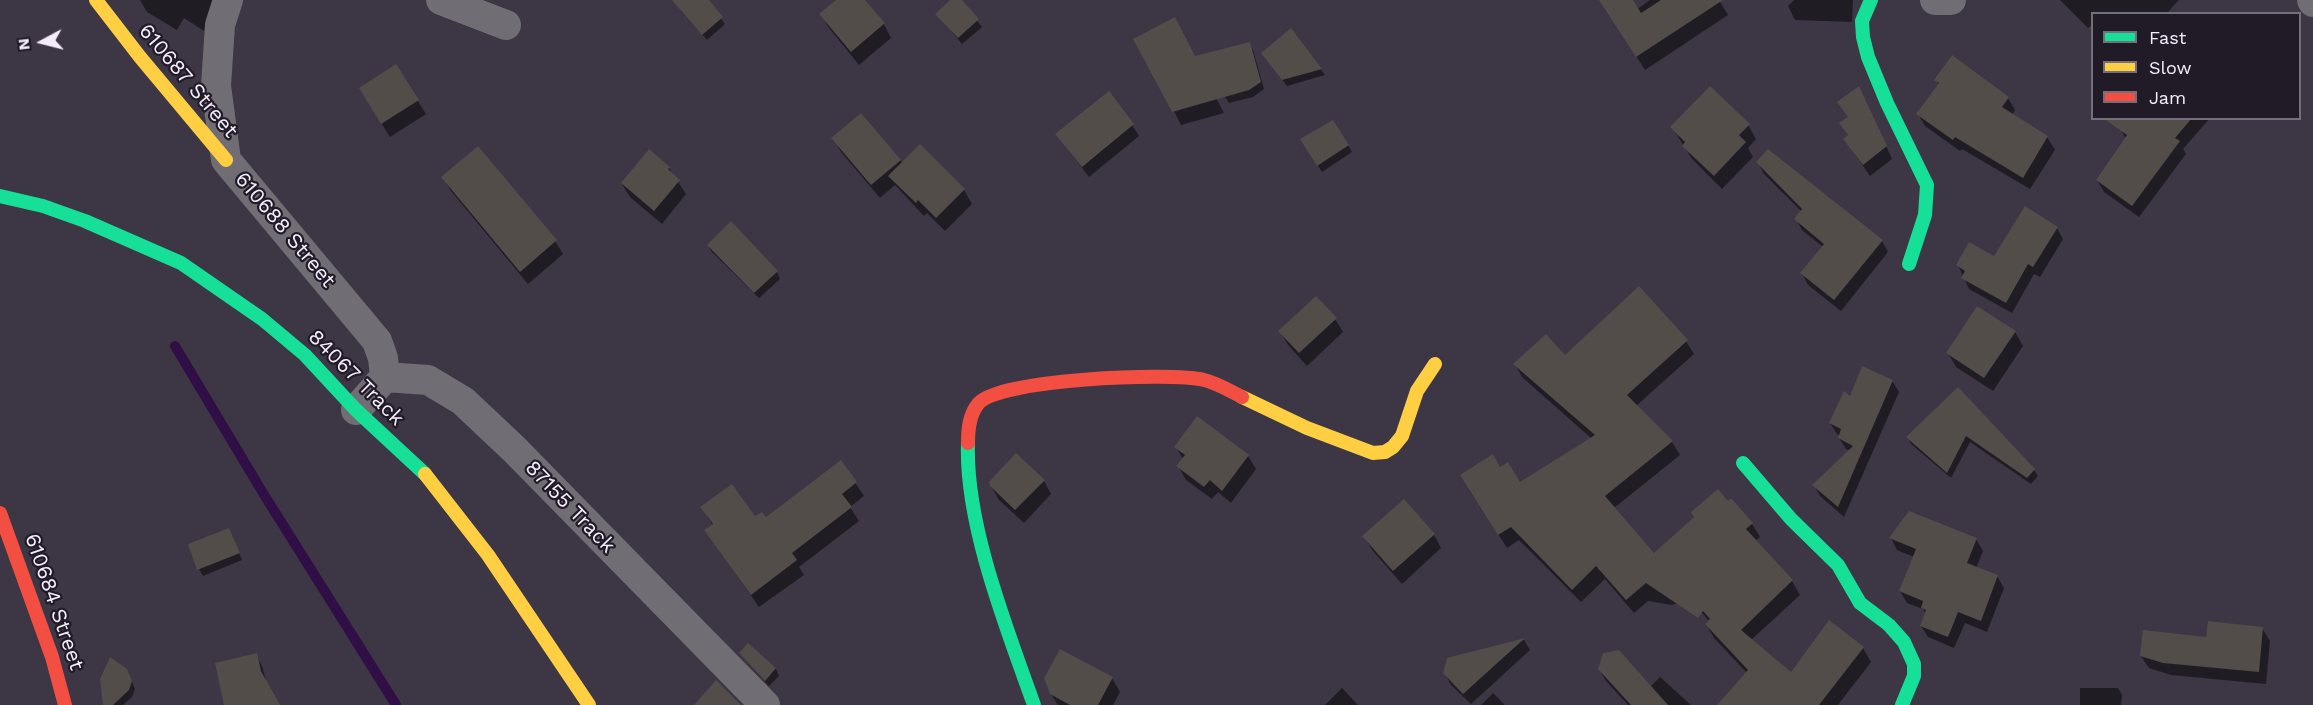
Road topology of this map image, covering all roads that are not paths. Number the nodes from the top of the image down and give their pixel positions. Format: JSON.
{"nodes":[{"id":1,"x":96,"y":0,"type":"edge"},
{"id":2,"x":228,"y":0,"type":"edge"},
{"id":3,"x":441,"y":0,"type":"edge"},
{"id":4,"x":1871,"y":0,"type":"edge"},
{"id":5,"x":1935,"y":0,"type":"edge"},
{"id":6,"x":1951,"y":0,"type":"edge"},
{"id":7,"x":506,"y":25,"type":"dead end"},
{"id":8,"x":226,"y":159,"type":"junction"},
{"id":9,"x":0,"y":196,"type":"edge"},
{"id":10,"x":1909,"y":264,"type":"dead end"},
{"id":11,"x":1436,"y":364,"type":"dead end"},
{"id":12,"x":385,"y":377,"type":"junction"},
{"id":13,"x":356,"y":410,"type":"junction"},
{"id":14,"x":1743,"y":463,"type":"dead end"},
{"id":15,"x":0,"y":513,"type":"edge"},
{"id":16,"x":65,"y":705,"type":"edge"},
{"id":17,"x":589,"y":705,"type":"edge"},
{"id":18,"x":765,"y":705,"type":"edge"},
{"id":19,"x":1034,"y":705,"type":"edge"},
{"id":20,"x":1902,"y":705,"type":"edge"}],
"edges":[{"from":1,"to":8,"type":"street","name":"610687 Street"},
{"from":2,"to":8,"type":"street","name":"610688 Street"},
{"from":3,"to":7,"type":"street"},
{"from":4,"to":10,"type":"street"},
{"from":5,"to":6,"type":"street"},
{"from":8,"to":12,"type":"street","name":"610688 Street"},
{"from":9,"to":13,"type":"street","name":"84067 Track"},
{"from":11,"to":19,"type":"street"},
{"from":12,"to":13,"type":"street"},
{"from":12,"to":18,"type":"street","name":"87155 Track"},
{"from":13,"to":17,"type":"street","name":"84067 Track"},
{"from":14,"to":20,"type":"street"},
{"from":15,"to":16,"type":"street","name":"610684 Street"}]}
